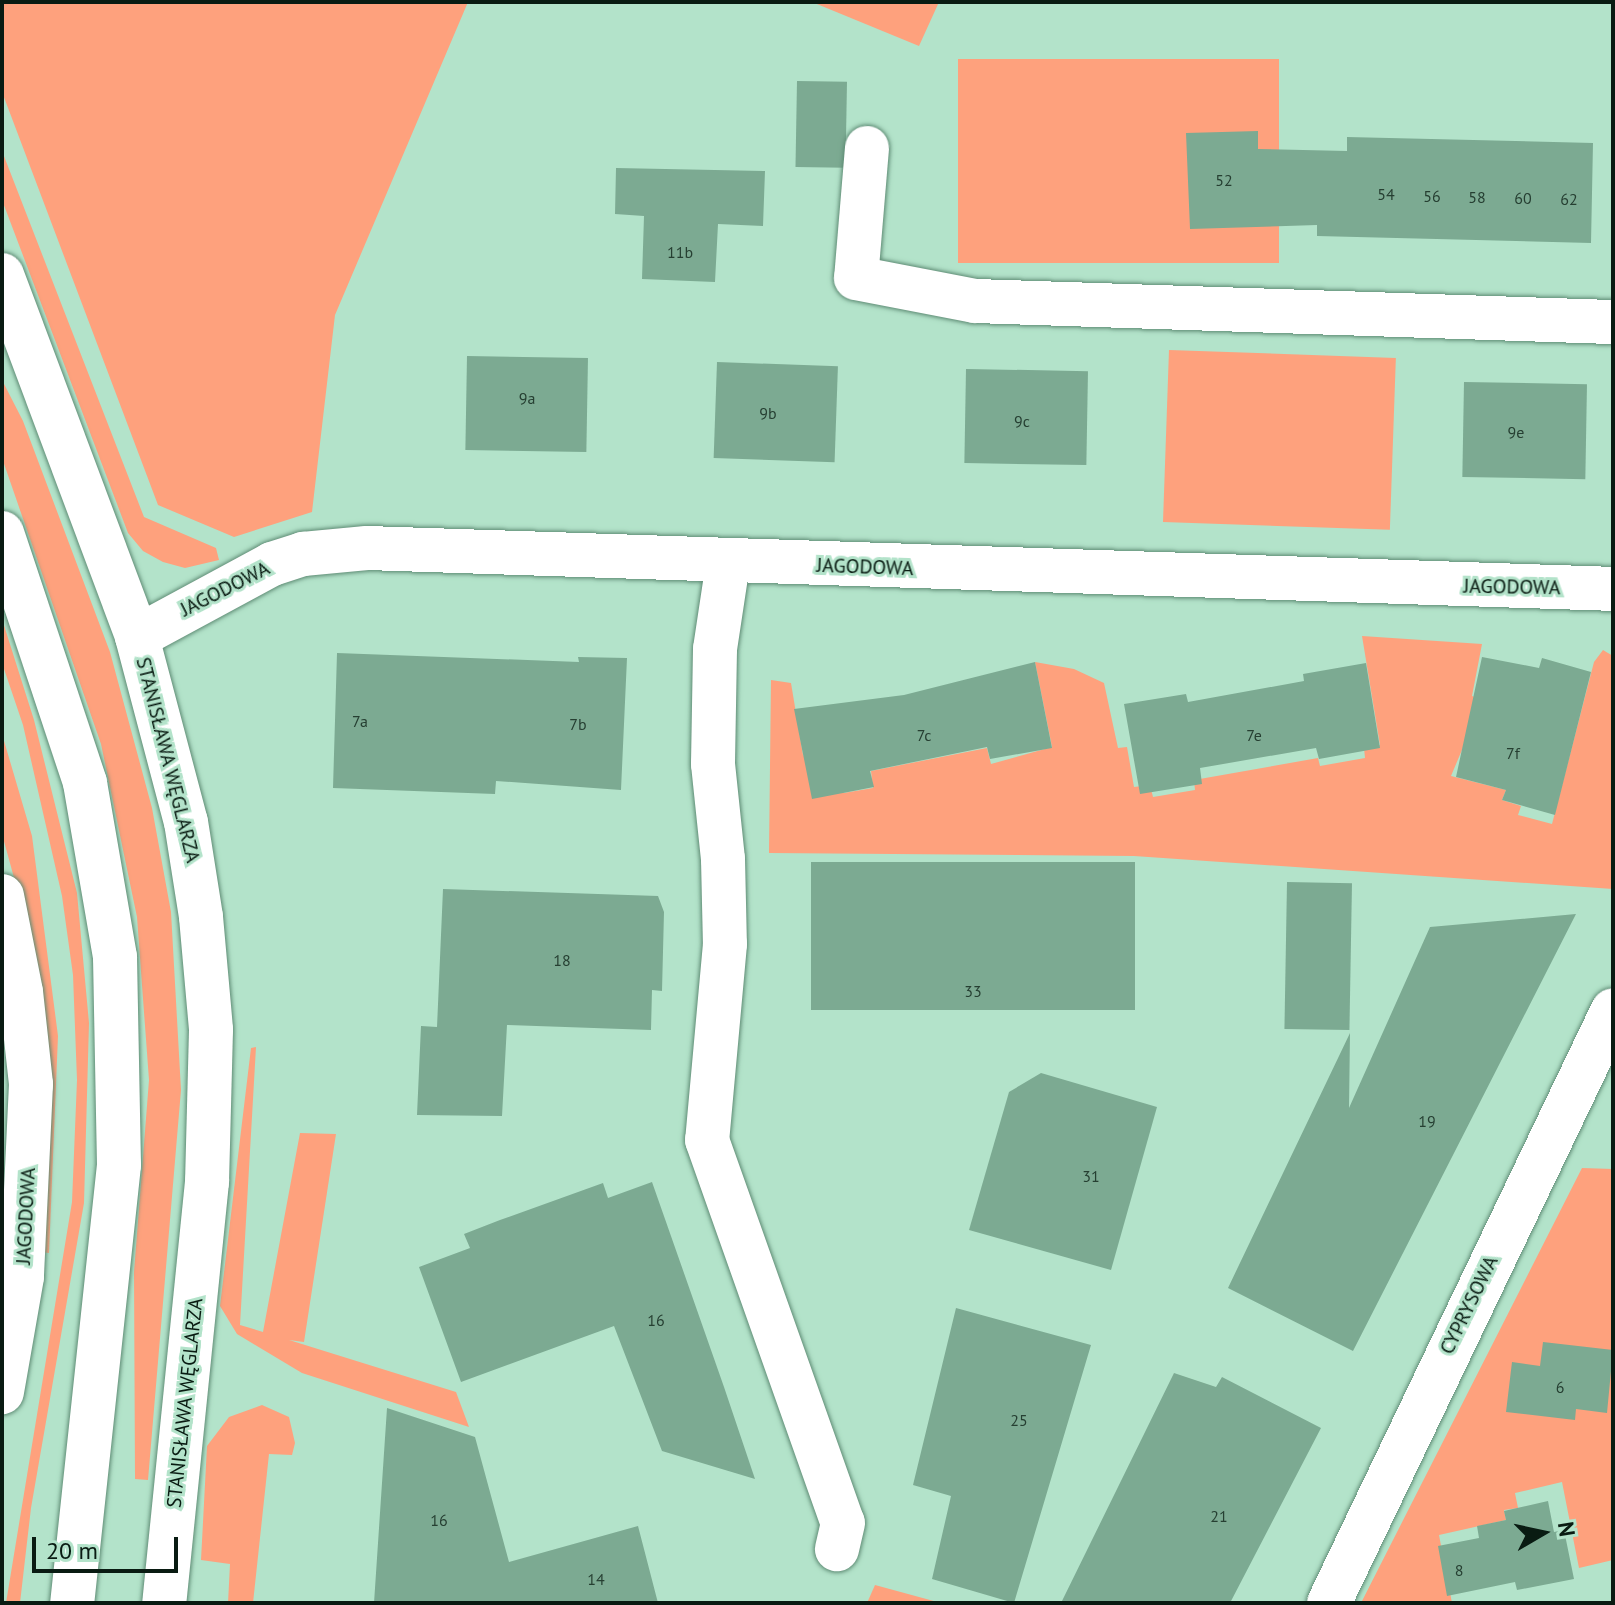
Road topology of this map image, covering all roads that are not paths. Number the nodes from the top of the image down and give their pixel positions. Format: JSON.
{"nodes":[{"id":1,"x":867,"y":148,"type":"dead end"},
{"id":2,"x":2,"y":275,"type":"edge"},
{"id":3,"x":1613,"y":322,"type":"edge"},
{"id":4,"x":2,"y":533,"type":"edge"},
{"id":5,"x":728,"y":563,"type":"junction"},
{"id":6,"x":1613,"y":589,"type":"edge"},
{"id":7,"x":137,"y":637,"type":"junction"},
{"id":8,"x":3,"y":908,"type":"edge"},
{"id":9,"x":1613,"y":1010,"type":"edge"},
{"id":10,"x":2,"y":1392,"type":"edge"},
{"id":11,"x":837,"y":1549,"type":"dead end"},
{"id":12,"x":72,"y":1603,"type":"edge"},
{"id":13,"x":164,"y":1603,"type":"edge"},
{"id":14,"x":1329,"y":1603,"type":"edge"}],
"edges":[{"from":1,"to":3,"type":"street"},
{"from":2,"to":7,"type":"street","name":"STANISŁAWA WĘGLARZA"},
{"from":4,"to":12,"type":"street"},
{"from":5,"to":6,"type":"street","name":"JAGODOWA"},
{"from":5,"to":7,"type":"street","name":"JAGODOWA"},
{"from":5,"to":11,"type":"street"},
{"from":7,"to":13,"type":"street","name":"STANISŁAWA WĘGLARZA"},
{"from":8,"to":10,"type":"street","name":"JAGODOWA"},
{"from":9,"to":14,"type":"street","name":"CYPRYSOWA"}]}
